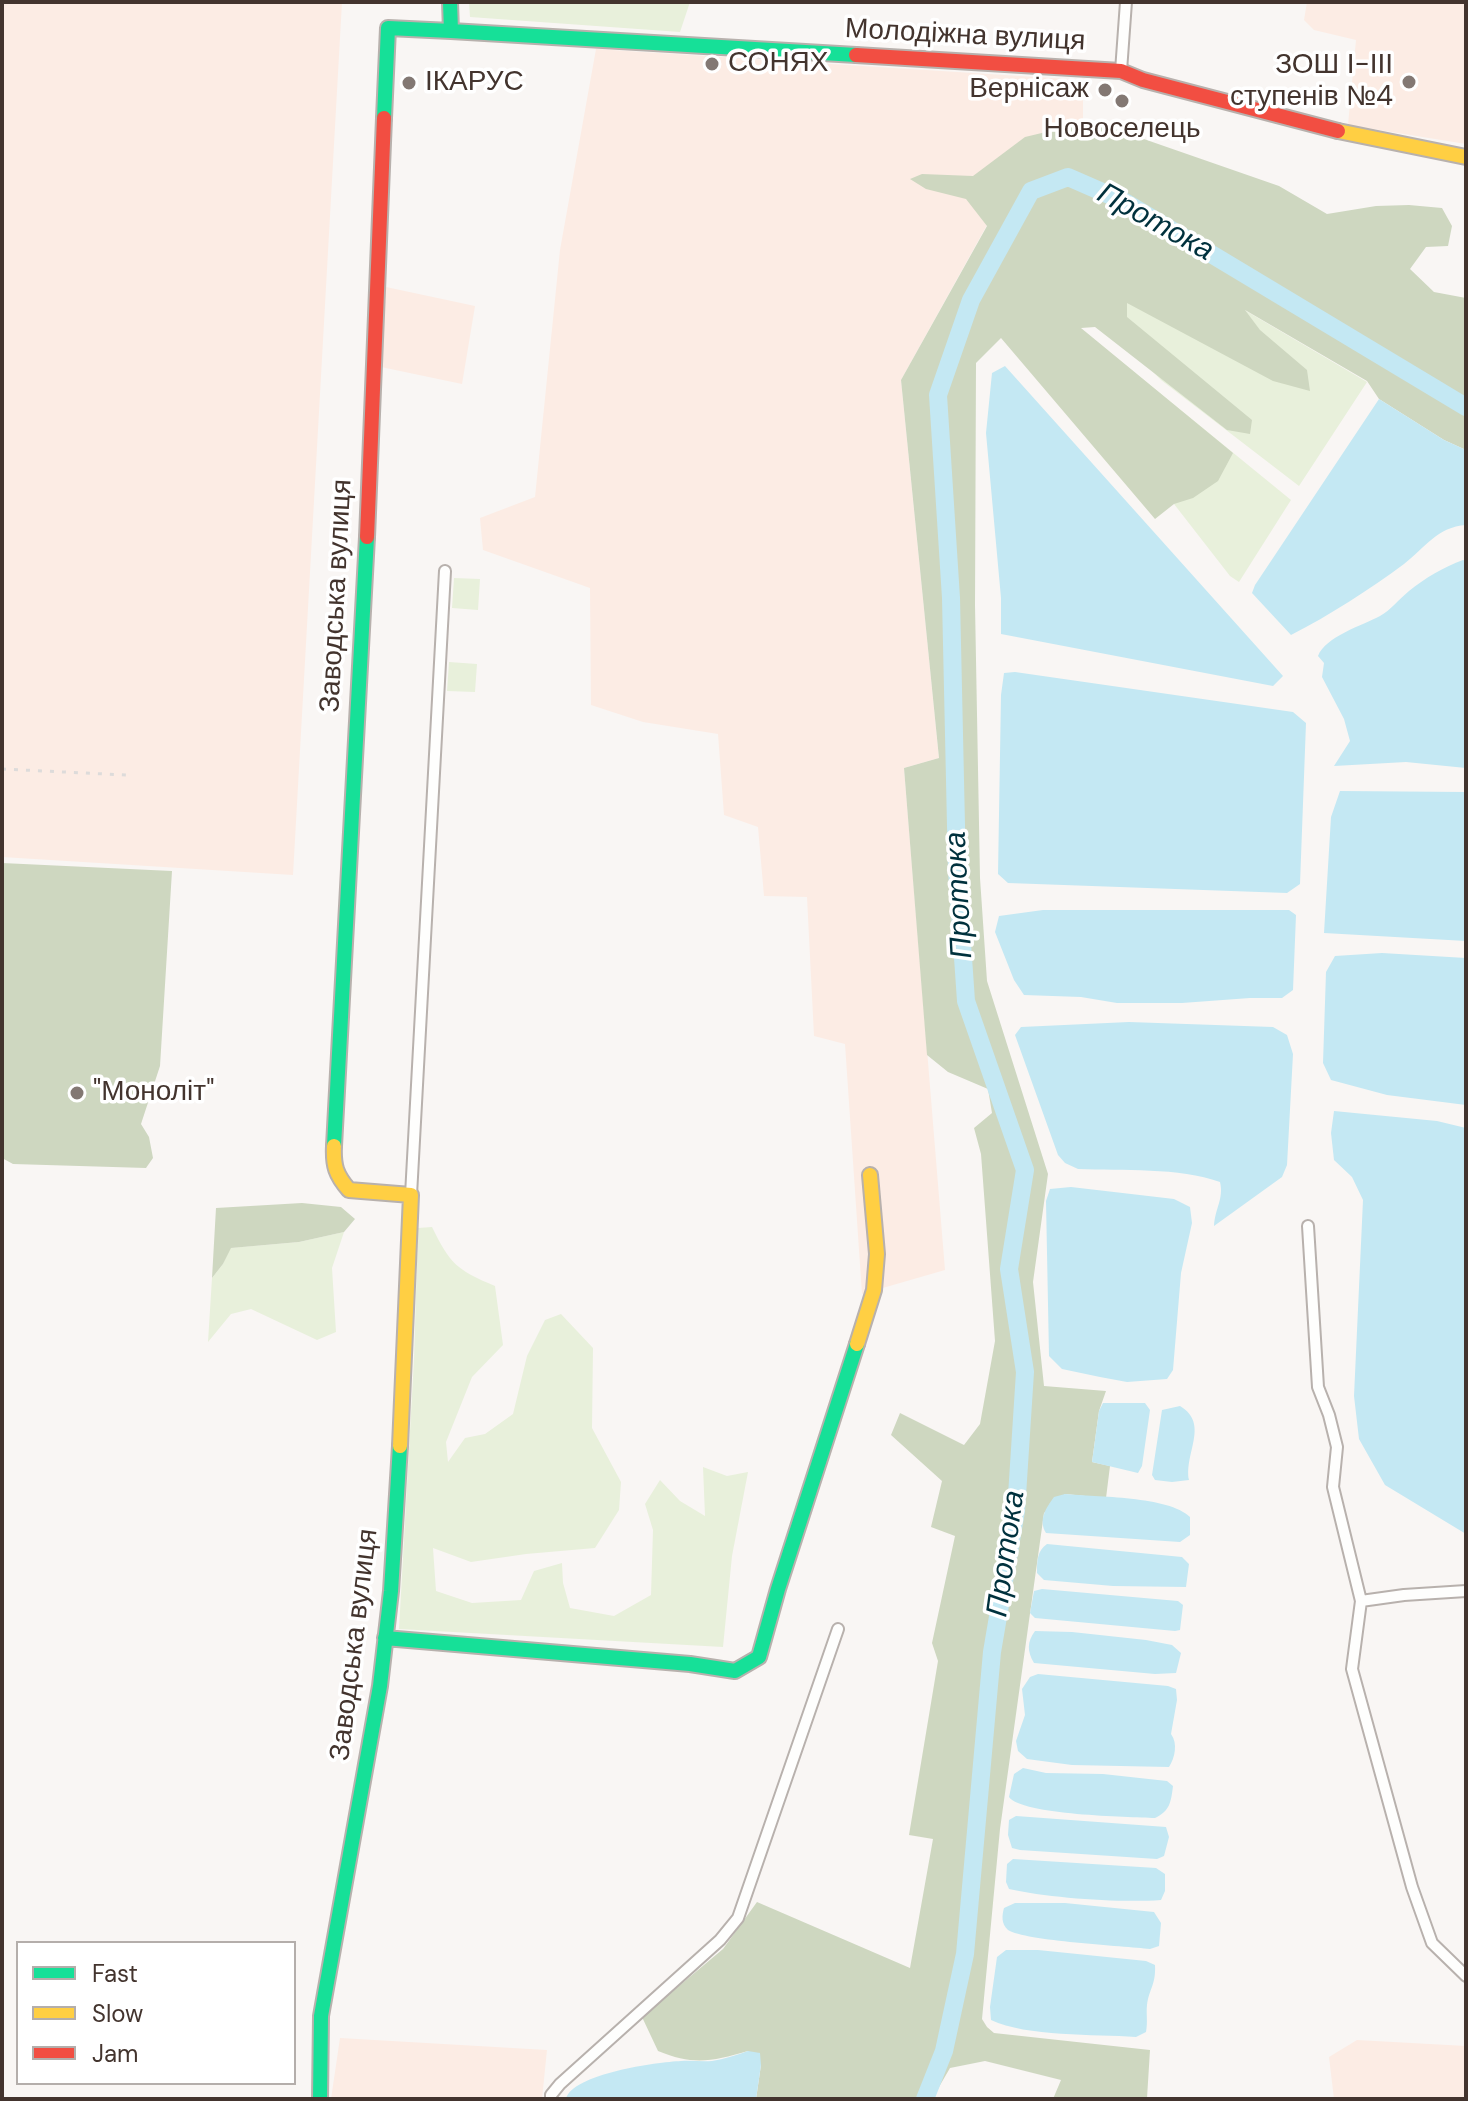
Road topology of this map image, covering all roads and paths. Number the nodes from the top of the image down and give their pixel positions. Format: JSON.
{"nodes":[{"id":1,"x":450,"y":2,"type":"edge"},
{"id":2,"x":1126,"y":2,"type":"edge"},
{"id":3,"x":451,"y":31,"type":"junction"},
{"id":4,"x":1121,"y":71,"type":"junction"},
{"id":5,"x":1466,"y":157,"type":"edge"},
{"id":6,"x":445,"y":571,"type":"dead end"},
{"id":7,"x":870,"y":1175,"type":"dead end"},
{"id":8,"x":411,"y":1195,"type":"junction"},
{"id":9,"x":1308,"y":1226,"type":"dead end"},
{"id":10,"x":1466,"y":1591,"type":"edge"},
{"id":11,"x":1361,"y":1601,"type":"junction"},
{"id":12,"x":838,"y":1629,"type":"dead end"},
{"id":13,"x":385,"y":1638,"type":"junction"},
{"id":14,"x":1466,"y":1976,"type":"edge"},
{"id":15,"x":320,"y":2099,"type":"edge"},
{"id":16,"x":551,"y":2099,"type":"edge"}],
"edges":[{"from":1,"to":3,"type":"street"},
{"from":2,"to":4,"type":"street"},
{"from":3,"to":4,"type":"street","name":"Молодіжна вулиця"},
{"from":3,"to":8,"type":"street","name":"Заводська вулиця"},
{"from":4,"to":5,"type":"street","name":"Молодіжна вулиця"},
{"from":6,"to":8,"type":"street","name":"Заводська вулиця"},
{"from":7,"to":13,"type":"street"},
{"from":8,"to":13,"type":"street","name":"Заводська вулиця"},
{"from":9,"to":11,"type":"street"},
{"from":10,"to":11,"type":"street"},
{"from":11,"to":14,"type":"street"},
{"from":12,"to":16,"type":"street"},
{"from":13,"to":15,"type":"street","name":"Заводська вулиця"}]}
